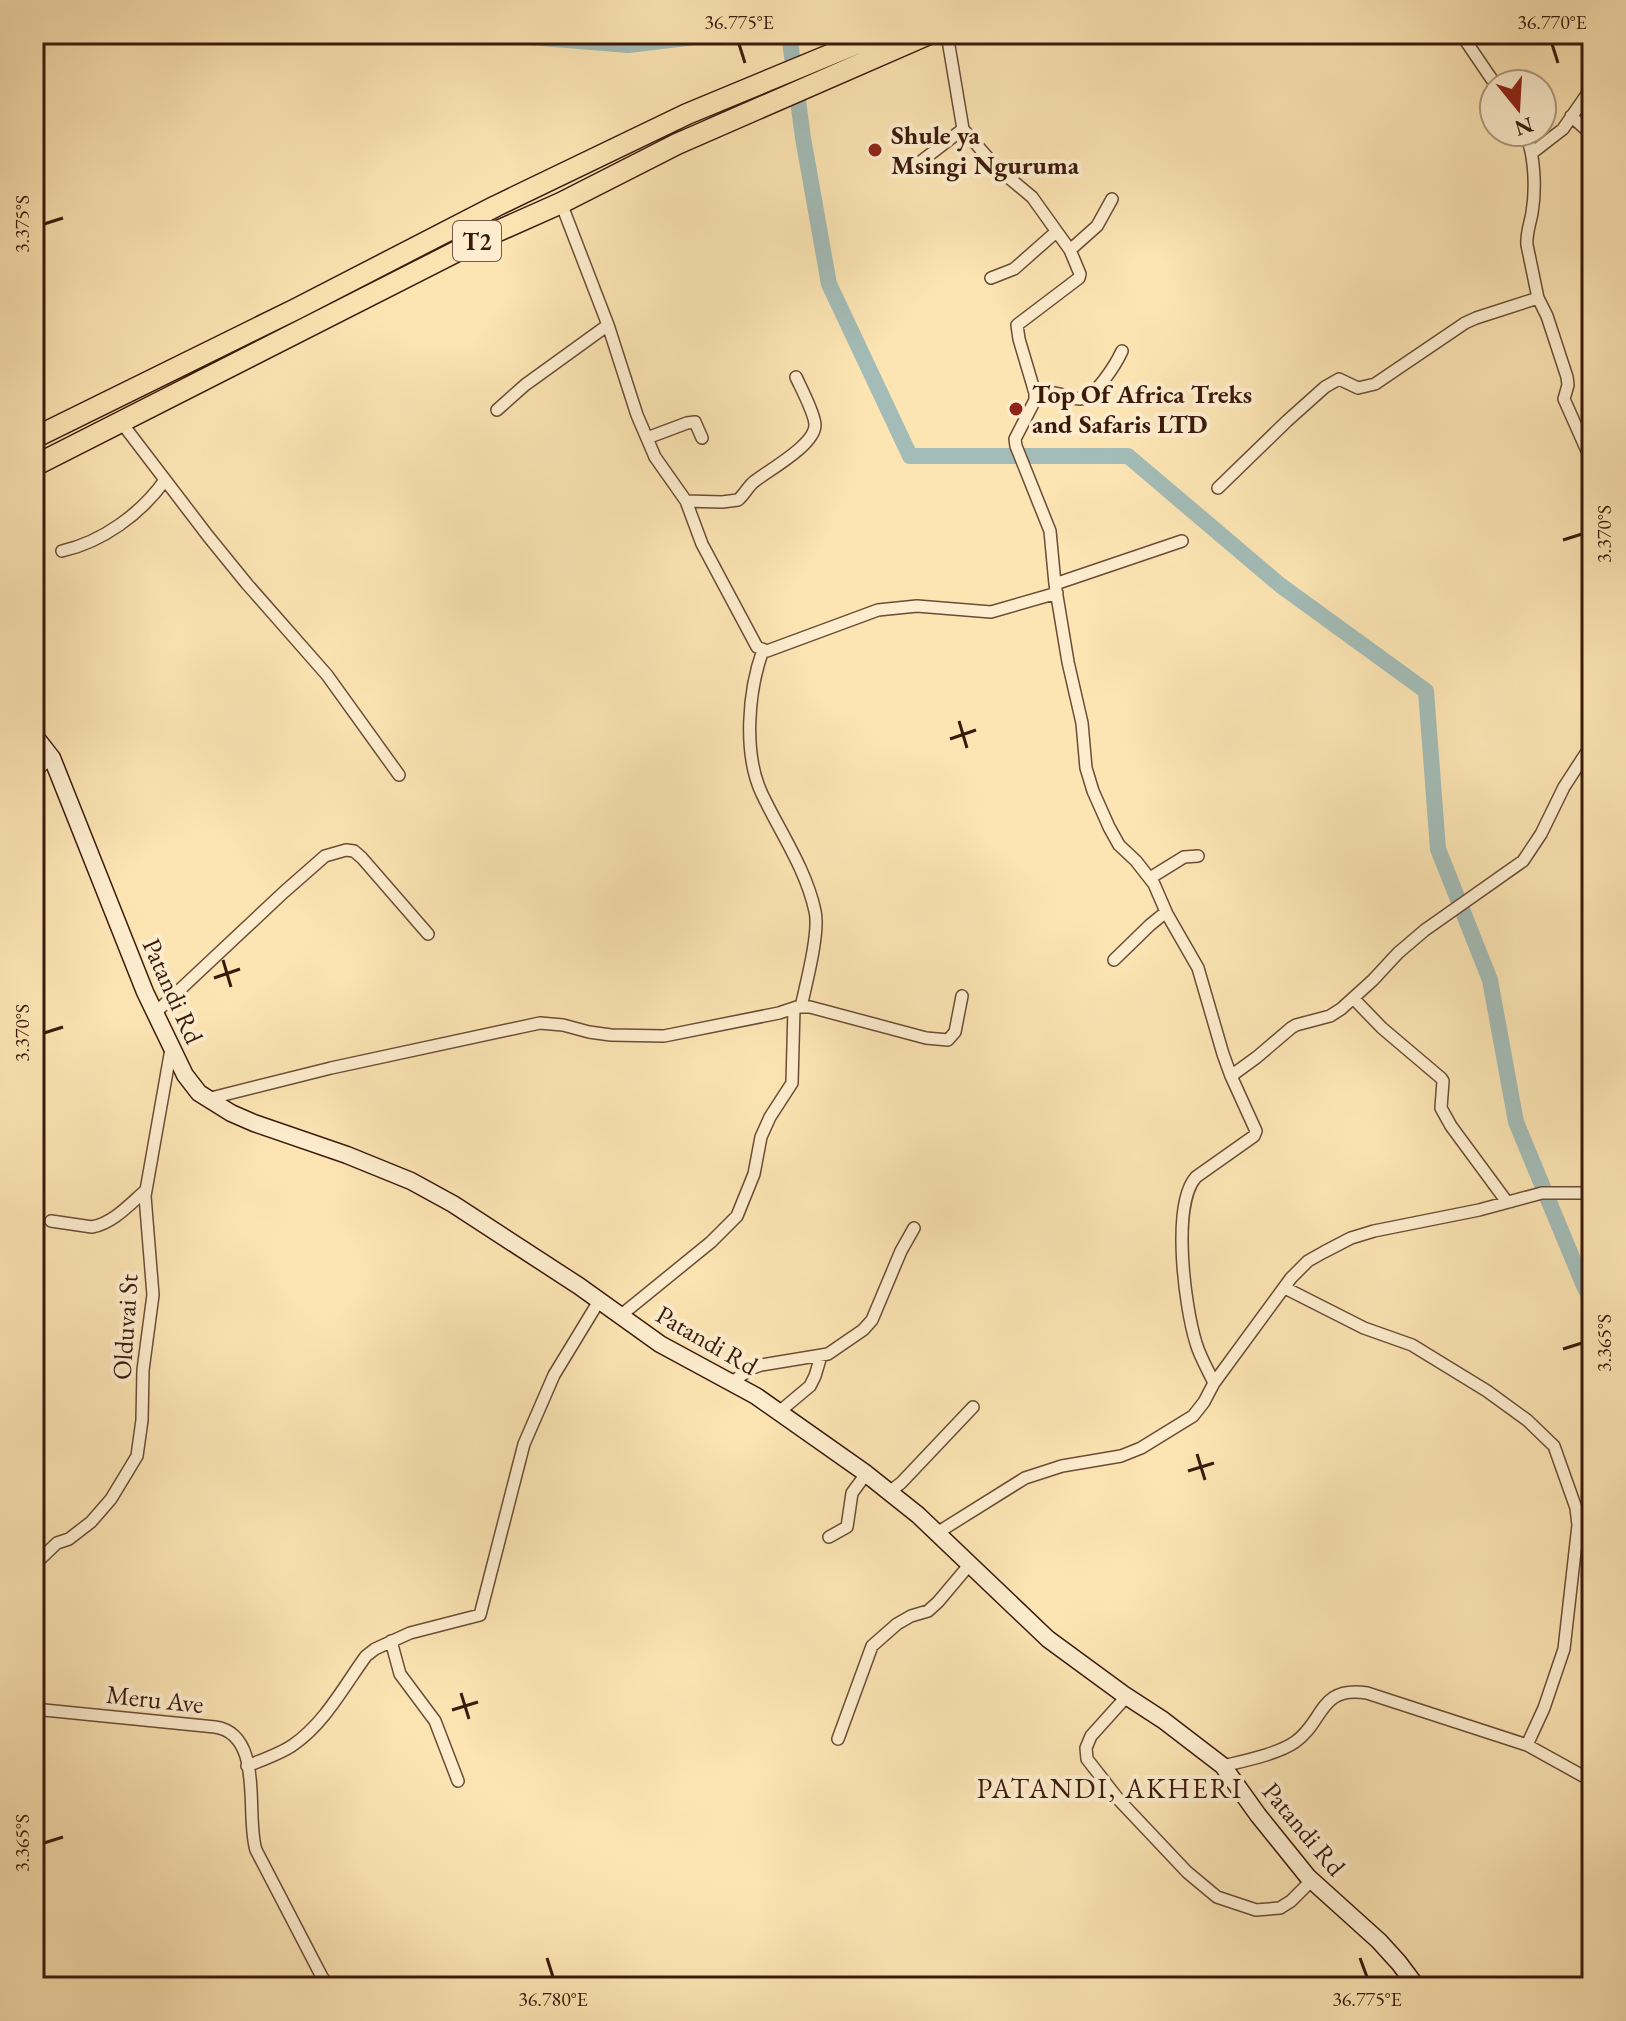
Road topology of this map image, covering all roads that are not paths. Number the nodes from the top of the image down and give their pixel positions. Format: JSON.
{"nodes":[{"id":1,"x":880,"y":34,"type":"edge"},
{"id":2,"x":929,"y":34,"type":"edge"},
{"id":3,"x":947,"y":34,"type":"edge"},
{"id":4,"x":1461,"y":34,"type":"edge"},
{"id":5,"x":1484,"y":68,"type":"edge"},
{"id":6,"x":1592,"y":87,"type":"edge"},
{"id":7,"x":1571,"y":116,"type":"junction"},
{"id":8,"x":963,"y":129,"type":"junction"},
{"id":9,"x":1592,"y":135,"type":"edge"},
{"id":10,"x":1530,"y":148,"type":"edge"},
{"id":11,"x":1532,"y":153,"type":"junction"},
{"id":12,"x":915,"y":166,"type":"dead end"},
{"id":13,"x":1112,"y":199,"type":"dead end"},
{"id":14,"x":561,"y":203,"type":"junction"},
{"id":15,"x":1056,"y":232,"type":"junction"},
{"id":16,"x":1070,"y":250,"type":"junction"},
{"id":17,"x":991,"y":278,"type":"dead end"},
{"id":18,"x":1538,"y":298,"type":"junction"},
{"id":19,"x":301,"y":318,"type":"junction"},
{"id":20,"x":608,"y":325,"type":"junction"},
{"id":21,"x":240,"y":348,"type":"junction"},
{"id":22,"x":1122,"y":351,"type":"dead end"},
{"id":23,"x":796,"y":377,"type":"dead end"},
{"id":24,"x":1035,"y":395,"type":"junction"},
{"id":25,"x":497,"y":410,"type":"dead end"},
{"id":26,"x":121,"y":422,"type":"junction"},
{"id":27,"x":34,"y":438,"type":"edge"},
{"id":28,"x":647,"y":438,"type":"junction"},
{"id":29,"x":702,"y":438,"type":"dead end"},
{"id":30,"x":1592,"y":462,"type":"edge"},
{"id":31,"x":34,"y":466,"type":"edge"},
{"id":32,"x":165,"y":480,"type":"junction"},
{"id":33,"x":1218,"y":488,"type":"dead end"},
{"id":34,"x":686,"y":501,"type":"junction"},
{"id":35,"x":1182,"y":541,"type":"dead end"},
{"id":36,"x":62,"y":551,"type":"dead end"},
{"id":37,"x":1056,"y":588,"type":"junction"},
{"id":38,"x":763,"y":650,"type":"junction"},
{"id":39,"x":34,"y":735,"type":"edge"},
{"id":40,"x":1592,"y":744,"type":"edge"},
{"id":41,"x":52,"y":758,"type":"junction"},
{"id":42,"x":34,"y":772,"type":"edge"},
{"id":43,"x":399,"y":775,"type":"dead end"},
{"id":44,"x":1130,"y":842,"type":"dead end"},
{"id":45,"x":1198,"y":856,"type":"dead end"},
{"id":46,"x":1136,"y":861,"type":"junction"},
{"id":47,"x":1150,"y":878,"type":"junction"},
{"id":48,"x":1166,"y":912,"type":"junction"},
{"id":49,"x":428,"y":934,"type":"dead end"},
{"id":50,"x":1114,"y":960,"type":"dead end"},
{"id":51,"x":962,"y":996,"type":"dead end"},
{"id":52,"x":1353,"y":998,"type":"junction"},
{"id":53,"x":797,"y":1008,"type":"junction"},
{"id":54,"x":155,"y":1013,"type":"junction"},
{"id":55,"x":171,"y":1049,"type":"junction"},
{"id":56,"x":1231,"y":1076,"type":"junction"},
{"id":57,"x":207,"y":1099,"type":"junction"},
{"id":58,"x":145,"y":1191,"type":"junction"},
{"id":59,"x":1592,"y":1193,"type":"edge"},
{"id":60,"x":1507,"y":1202,"type":"junction"},
{"id":61,"x":51,"y":1221,"type":"dead end"},
{"id":62,"x":914,"y":1228,"type":"dead end"},
{"id":63,"x":1285,"y":1288,"type":"junction"},
{"id":64,"x":599,"y":1301,"type":"junction"},
{"id":65,"x":620,"y":1316,"type":"junction"},
{"id":66,"x":821,"y":1356,"type":"junction"},
{"id":67,"x":731,"y":1383,"type":"junction"},
{"id":68,"x":1214,"y":1383,"type":"junction"},
{"id":69,"x":973,"y":1407,"type":"dead end"},
{"id":70,"x":779,"y":1412,"type":"junction"},
{"id":71,"x":866,"y":1474,"type":"junction"},
{"id":72,"x":889,"y":1492,"type":"junction"},
{"id":73,"x":937,"y":1533,"type":"junction"},
{"id":74,"x":829,"y":1537,"type":"dead end"},
{"id":75,"x":970,"y":1564,"type":"junction"},
{"id":76,"x":34,"y":1565,"type":"edge"},
{"id":77,"x":391,"y":1641,"type":"junction"},
{"id":78,"x":1127,"y":1696,"type":"junction"},
{"id":79,"x":34,"y":1709,"type":"edge"},
{"id":80,"x":838,"y":1739,"type":"dead end"},
{"id":81,"x":1527,"y":1745,"type":"junction"},
{"id":82,"x":247,"y":1766,"type":"junction"},
{"id":83,"x":1223,"y":1766,"type":"junction"},
{"id":84,"x":458,"y":1781,"type":"dead end"},
{"id":85,"x":1592,"y":1781,"type":"edge"},
{"id":86,"x":1311,"y":1881,"type":"junction"},
{"id":87,"x":330,"y":1987,"type":"edge"},
{"id":88,"x":1417,"y":1987,"type":"edge"}],
"edges":[{"from":1,"to":19,"type":"highway","number":"T2"},
{"from":2,"to":14,"type":"highway","number":"T2"},
{"from":3,"to":8,"type":"street"},
{"from":4,"to":5,"type":"street"},
{"from":6,"to":7,"type":"street"},
{"from":7,"to":9,"type":"street"},
{"from":7,"to":11,"type":"street"},
{"from":8,"to":12,"type":"street"},
{"from":8,"to":15,"type":"street"},
{"from":10,"to":11,"type":"street"},
{"from":11,"to":18,"type":"street"},
{"from":13,"to":16,"type":"street"},
{"from":14,"to":19,"type":"highway","number":"T2"},
{"from":14,"to":20,"type":"street"},
{"from":15,"to":16,"type":"street"},
{"from":15,"to":17,"type":"street"},
{"from":16,"to":24,"type":"street"},
{"from":18,"to":30,"type":"street"},
{"from":18,"to":33,"type":"street"},
{"from":19,"to":21,"type":"highway","number":"T2"},
{"from":20,"to":25,"type":"street"},
{"from":20,"to":28,"type":"street"},
{"from":21,"to":26,"type":"highway","number":"T2"},
{"from":21,"to":27,"type":"highway","number":"T2"},
{"from":22,"to":24,"type":"street"},
{"from":23,"to":34,"type":"street"},
{"from":24,"to":37,"type":"street"},
{"from":26,"to":31,"type":"highway","number":"T2"},
{"from":26,"to":32,"type":"street"},
{"from":28,"to":29,"type":"street"},
{"from":28,"to":34,"type":"street"},
{"from":32,"to":36,"type":"street"},
{"from":32,"to":43,"type":"street"},
{"from":34,"to":38,"type":"street"},
{"from":35,"to":37,"type":"street"},
{"from":37,"to":38,"type":"street"},
{"from":37,"to":46,"type":"street"},
{"from":38,"to":53,"type":"street"},
{"from":39,"to":41,"type":"street","name":"Patandi Rd"},
{"from":40,"to":52,"type":"street"},
{"from":41,"to":42,"type":"street"},
{"from":41,"to":54,"type":"street","name":"Patandi Rd"},
{"from":44,"to":46,"type":"street"},
{"from":45,"to":47,"type":"street"},
{"from":46,"to":47,"type":"street"},
{"from":47,"to":48,"type":"street"},
{"from":48,"to":50,"type":"street"},
{"from":48,"to":56,"type":"street"},
{"from":49,"to":54,"type":"street"},
{"from":51,"to":53,"type":"street"},
{"from":52,"to":56,"type":"street"},
{"from":52,"to":60,"type":"street"},
{"from":53,"to":57,"type":"street"},
{"from":53,"to":65,"type":"street"},
{"from":54,"to":55,"type":"street","name":"Patandi Rd"},
{"from":55,"to":57,"type":"street","name":"Patandi Rd"},
{"from":55,"to":58,"type":"street","name":"Olduvai St"},
{"from":56,"to":68,"type":"street"},
{"from":57,"to":64,"type":"street","name":"Patandi Rd"},
{"from":58,"to":61,"type":"street"},
{"from":58,"to":76,"type":"street","name":"Olduvai St"},
{"from":59,"to":60,"type":"street"},
{"from":60,"to":63,"type":"street"},
{"from":62,"to":66,"type":"street"},
{"from":63,"to":68,"type":"street"},
{"from":63,"to":81,"type":"street"},
{"from":64,"to":65,"type":"street","name":"Patandi Rd"},
{"from":64,"to":77,"type":"street"},
{"from":65,"to":67,"type":"street","name":"Patandi Rd"},
{"from":66,"to":67,"type":"street"},
{"from":66,"to":70,"type":"street"},
{"from":67,"to":70,"type":"street","name":"Patandi Rd"},
{"from":68,"to":73,"type":"street"},
{"from":69,"to":72,"type":"street"},
{"from":70,"to":71,"type":"street","name":"Patandi Rd"},
{"from":71,"to":72,"type":"street","name":"Patandi Rd"},
{"from":71,"to":74,"type":"street"},
{"from":72,"to":73,"type":"street","name":"Patandi Rd"},
{"from":73,"to":75,"type":"street","name":"Patandi Rd"},
{"from":75,"to":78,"type":"street","name":"Patandi Rd"},
{"from":75,"to":80,"type":"street"},
{"from":77,"to":82,"type":"street"},
{"from":77,"to":84,"type":"street"},
{"from":78,"to":83,"type":"street","name":"Patandi Rd"},
{"from":78,"to":86,"type":"street"},
{"from":79,"to":82,"type":"street","name":"Meru Ave"},
{"from":81,"to":83,"type":"street"},
{"from":81,"to":85,"type":"street"},
{"from":82,"to":87,"type":"street","name":"Meru Ave"},
{"from":83,"to":86,"type":"street","name":"Patandi Rd"},
{"from":86,"to":88,"type":"street","name":"Patandi Rd"}]}
